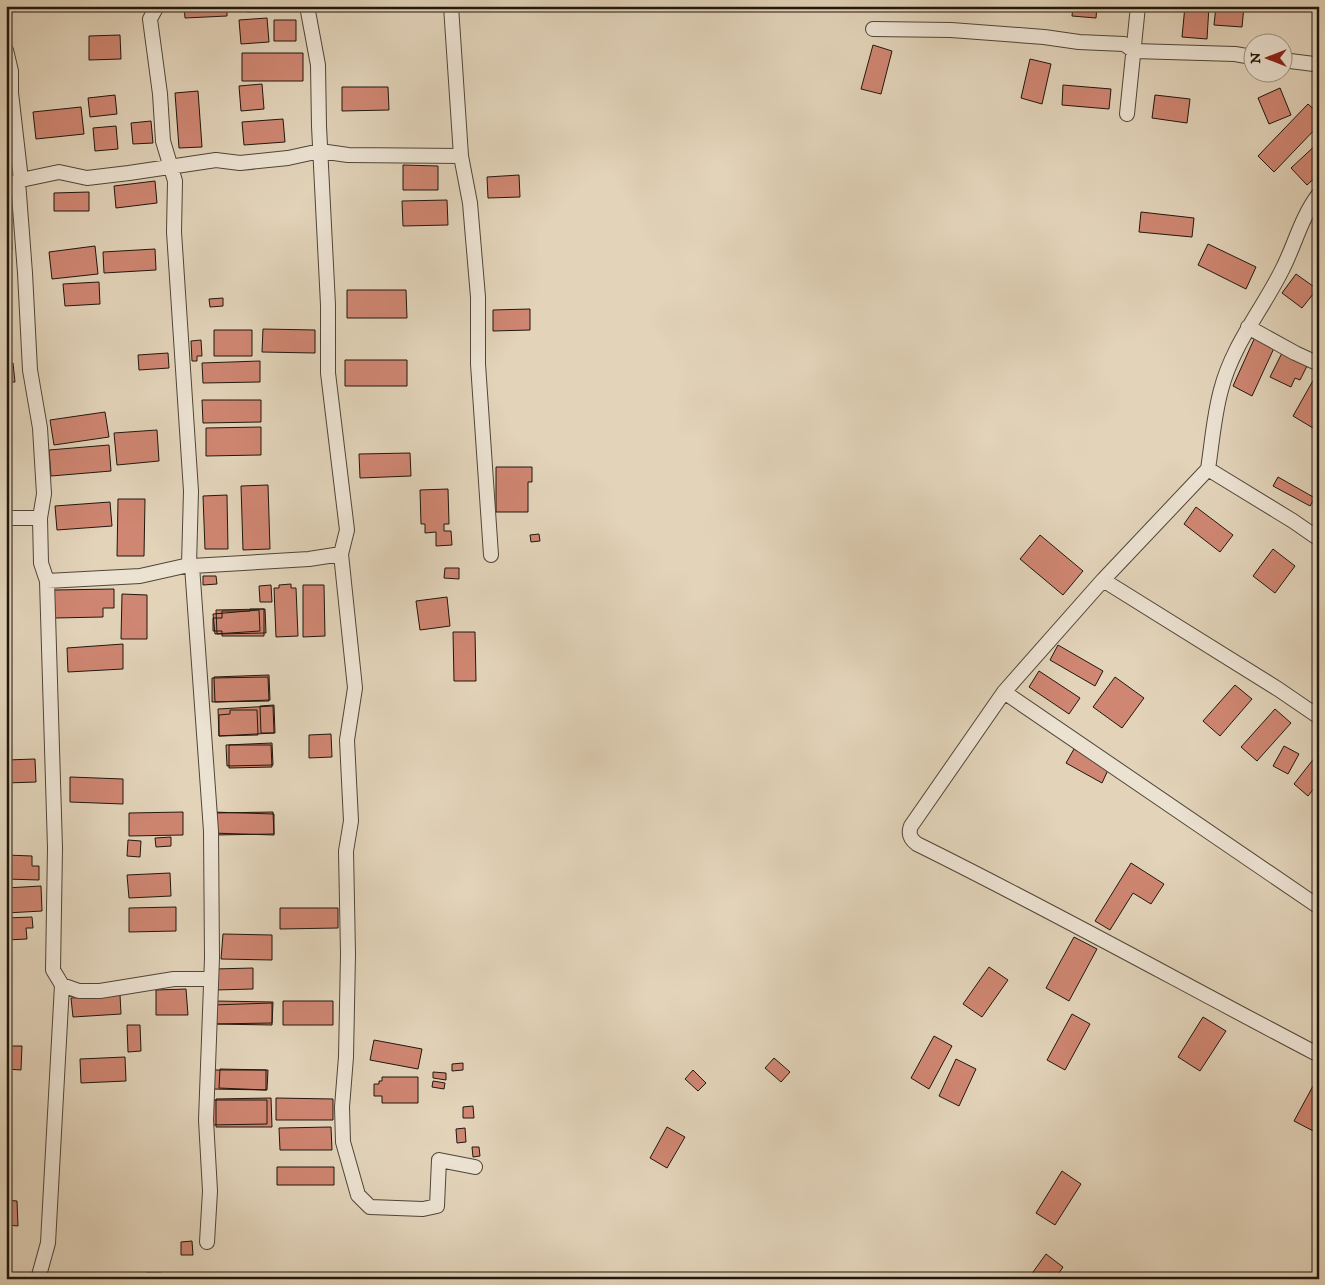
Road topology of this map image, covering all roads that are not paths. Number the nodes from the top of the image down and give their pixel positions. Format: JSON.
{"nodes":[{"id":1,"x":157,"y":6,"type":"edge"},
{"id":2,"x":307,"y":6,"type":"edge"},
{"id":3,"x":451,"y":6,"type":"edge"},
{"id":4,"x":1138,"y":6,"type":"edge"},
{"id":5,"x":873,"y":29,"type":"dead end"},
{"id":6,"x":6,"y":50,"type":"edge"},
{"id":7,"x":1134,"y":51,"type":"junction"},
{"id":8,"x":1242,"y":55,"type":"edge"},
{"id":9,"x":1292,"y":61,"type":"edge"},
{"id":10,"x":1319,"y":63,"type":"edge"},
{"id":11,"x":1127,"y":114,"type":"dead end"},
{"id":12,"x":320,"y":151,"type":"junction"},
{"id":13,"x":461,"y":156,"type":"junction"},
{"id":14,"x":171,"y":166,"type":"junction"},
{"id":15,"x":15,"y":181,"type":"edge"},
{"id":16,"x":1319,"y":194,"type":"edge"},
{"id":17,"x":1248,"y":327,"type":"junction"},
{"id":18,"x":1319,"y":364,"type":"edge"},
{"id":19,"x":1208,"y":469,"type":"junction"},
{"id":20,"x":6,"y":518,"type":"edge"},
{"id":21,"x":40,"y":518,"type":"junction"},
{"id":22,"x":1319,"y":539,"type":"edge"},
{"id":23,"x":341,"y":554,"type":"junction"},
{"id":24,"x":491,"y":556,"type":"dead end"},
{"id":25,"x":190,"y":566,"type":"junction"},
{"id":26,"x":1103,"y":580,"type":"junction"},
{"id":27,"x":48,"y":581,"type":"junction"},
{"id":28,"x":1004,"y":692,"type":"junction"},
{"id":29,"x":1319,"y":717,"type":"edge"},
{"id":30,"x":1319,"y":907,"type":"edge"},
{"id":31,"x":211,"y":979,"type":"junction"},
{"id":32,"x":62,"y":985,"type":"junction"},
{"id":33,"x":1319,"y":1055,"type":"edge"},
{"id":34,"x":475,"y":1166,"type":"dead end"},
{"id":35,"x":207,"y":1242,"type":"dead end"},
{"id":36,"x":38,"y":1279,"type":"edge"}],
"edges":[{"from":1,"to":14,"type":"street"},
{"from":2,"to":12,"type":"street"},
{"from":3,"to":13,"type":"street"},
{"from":4,"to":7,"type":"street"},
{"from":5,"to":7,"type":"street"},
{"from":6,"to":15,"type":"street"},
{"from":7,"to":8,"type":"street"},
{"from":7,"to":11,"type":"street"},
{"from":9,"to":10,"type":"street"},
{"from":12,"to":13,"type":"street"},
{"from":12,"to":14,"type":"street"},
{"from":12,"to":23,"type":"street"},
{"from":13,"to":24,"type":"street"},
{"from":14,"to":15,"type":"street"},
{"from":14,"to":25,"type":"street"},
{"from":15,"to":21,"type":"street"},
{"from":16,"to":17,"type":"street"},
{"from":17,"to":18,"type":"street"},
{"from":17,"to":19,"type":"street"},
{"from":19,"to":22,"type":"street"},
{"from":19,"to":26,"type":"street"},
{"from":20,"to":21,"type":"street"},
{"from":21,"to":27,"type":"street"},
{"from":23,"to":25,"type":"street"},
{"from":23,"to":34,"type":"street"},
{"from":25,"to":27,"type":"street"},
{"from":25,"to":31,"type":"street"},
{"from":26,"to":28,"type":"street"},
{"from":26,"to":29,"type":"street"},
{"from":27,"to":32,"type":"street"},
{"from":28,"to":30,"type":"street"},
{"from":28,"to":33,"type":"street"},
{"from":31,"to":32,"type":"street"},
{"from":31,"to":35,"type":"street"},
{"from":32,"to":36,"type":"street"}]}
